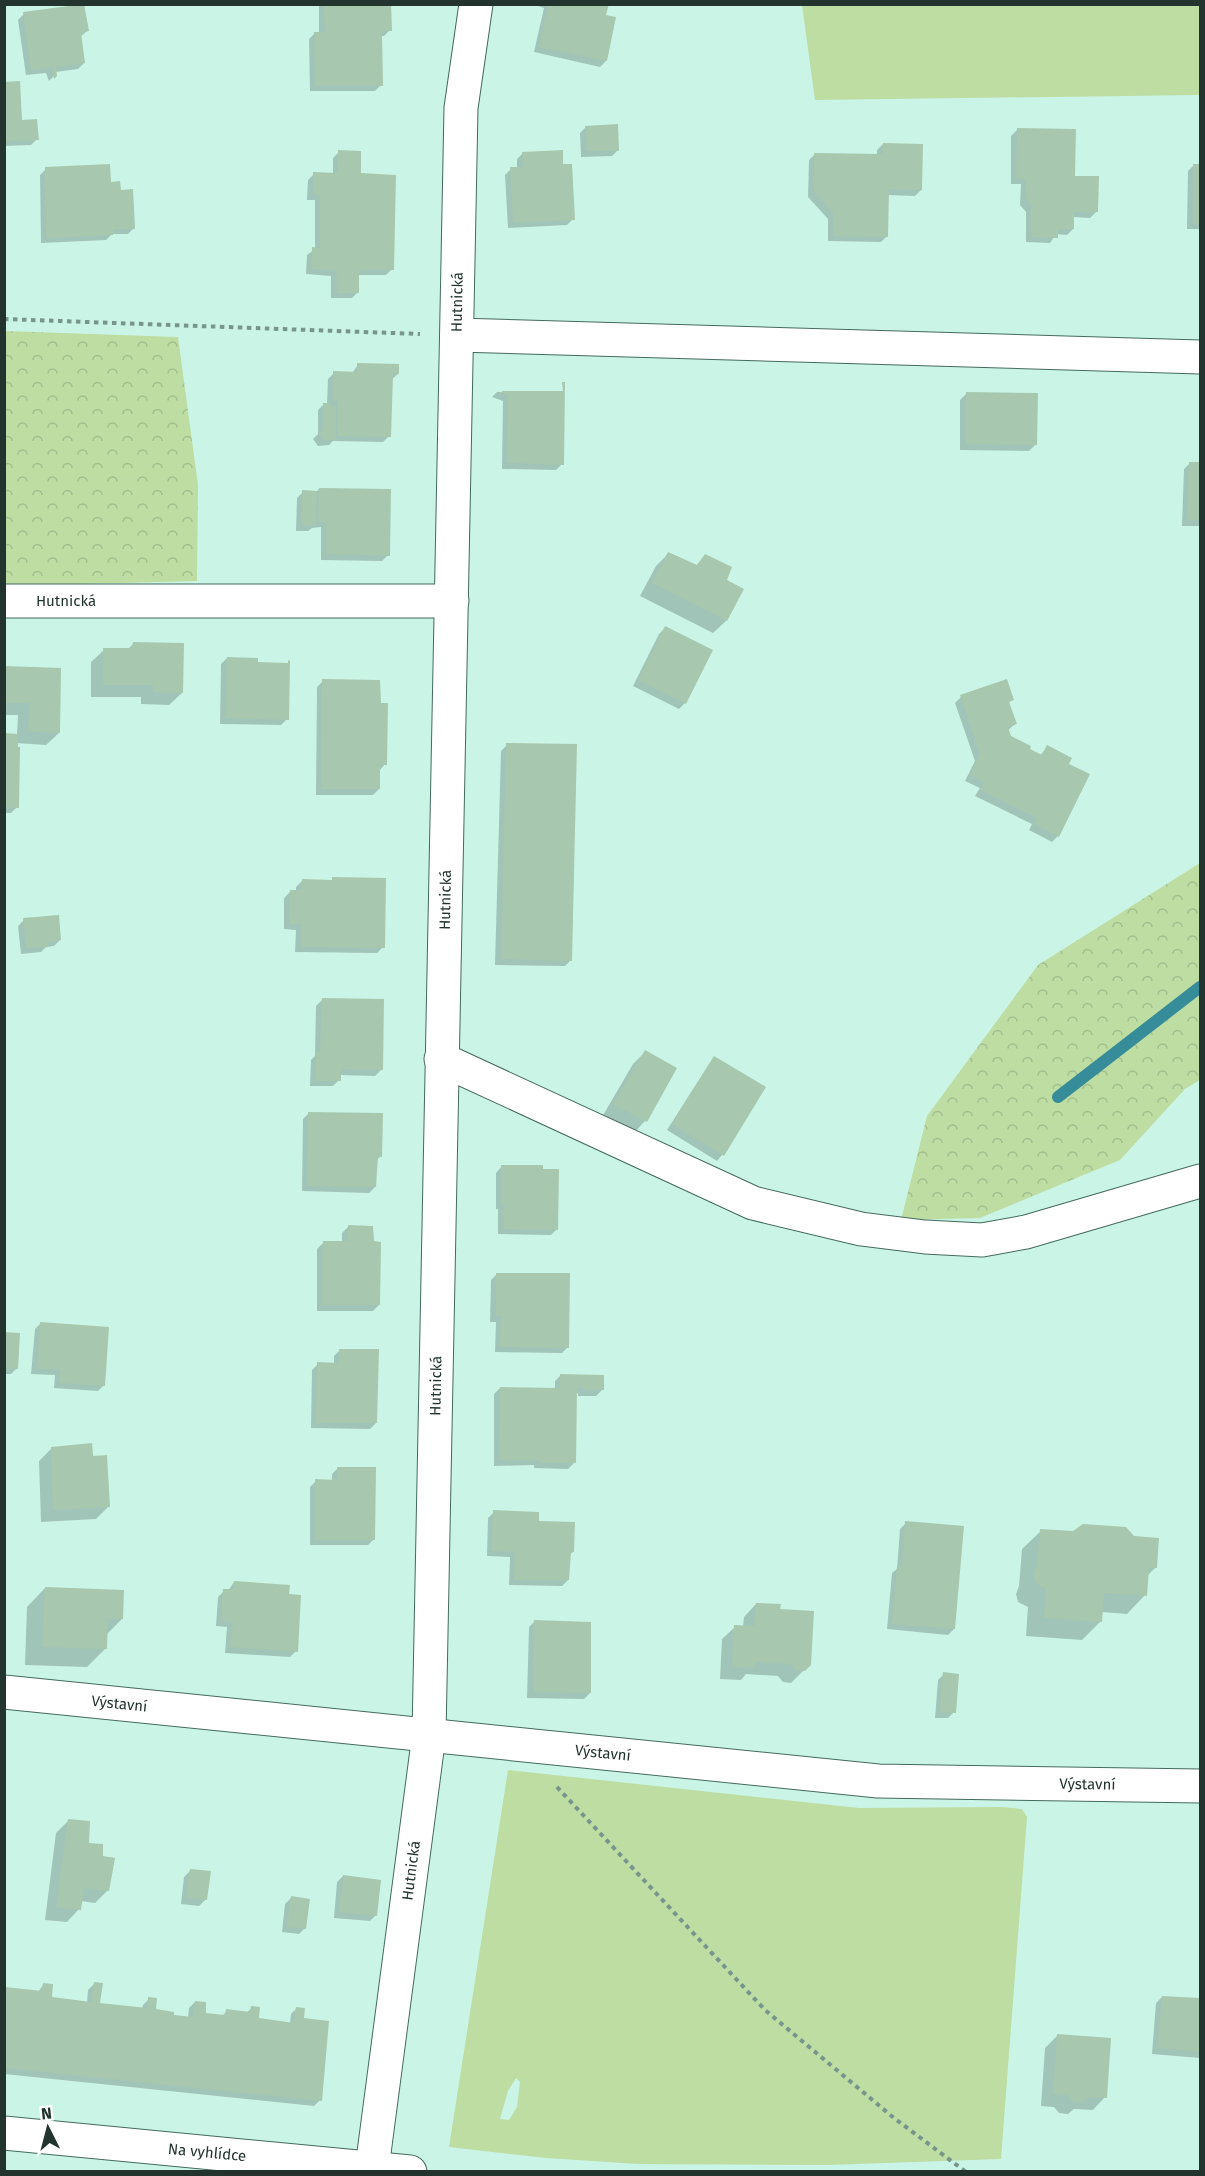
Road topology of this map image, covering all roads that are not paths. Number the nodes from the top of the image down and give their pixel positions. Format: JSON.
{"nodes":[{"id":1,"x":476,"y":4,"type":"edge"},
{"id":2,"x":457,"y":335,"type":"junction"},
{"id":3,"x":1200,"y":357,"type":"edge"},
{"id":4,"x":4,"y":600,"type":"edge"},
{"id":5,"x":452,"y":601,"type":"junction"},
{"id":6,"x":441,"y":1059,"type":"junction"},
{"id":7,"x":1200,"y":1181,"type":"edge"},
{"id":8,"x":4,"y":1692,"type":"edge"},
{"id":9,"x":429,"y":1735,"type":"junction"},
{"id":10,"x":1200,"y":1786,"type":"edge"},
{"id":11,"x":4,"y":2133,"type":"edge"},
{"id":12,"x":372,"y":2168,"type":"junction"},
{"id":13,"x":410,"y":2172,"type":"edge"}],
"edges":[{"from":1,"to":2,"type":"street","name":"Hutnická"},
{"from":2,"to":3,"type":"street"},
{"from":2,"to":5,"type":"street","name":"Hutnická"},
{"from":4,"to":5,"type":"street","name":"Hutnická"},
{"from":5,"to":6,"type":"street","name":"Hutnická"},
{"from":6,"to":7,"type":"street"},
{"from":6,"to":9,"type":"street","name":"Hutnická"},
{"from":8,"to":9,"type":"street","name":"Výstavní"},
{"from":9,"to":10,"type":"street","name":"Výstavní"},
{"from":9,"to":12,"type":"street","name":"Hutnická"},
{"from":11,"to":12,"type":"street","name":"Na vyhlídce"},
{"from":12,"to":13,"type":"street","name":"Na vyhlídce"}]}
